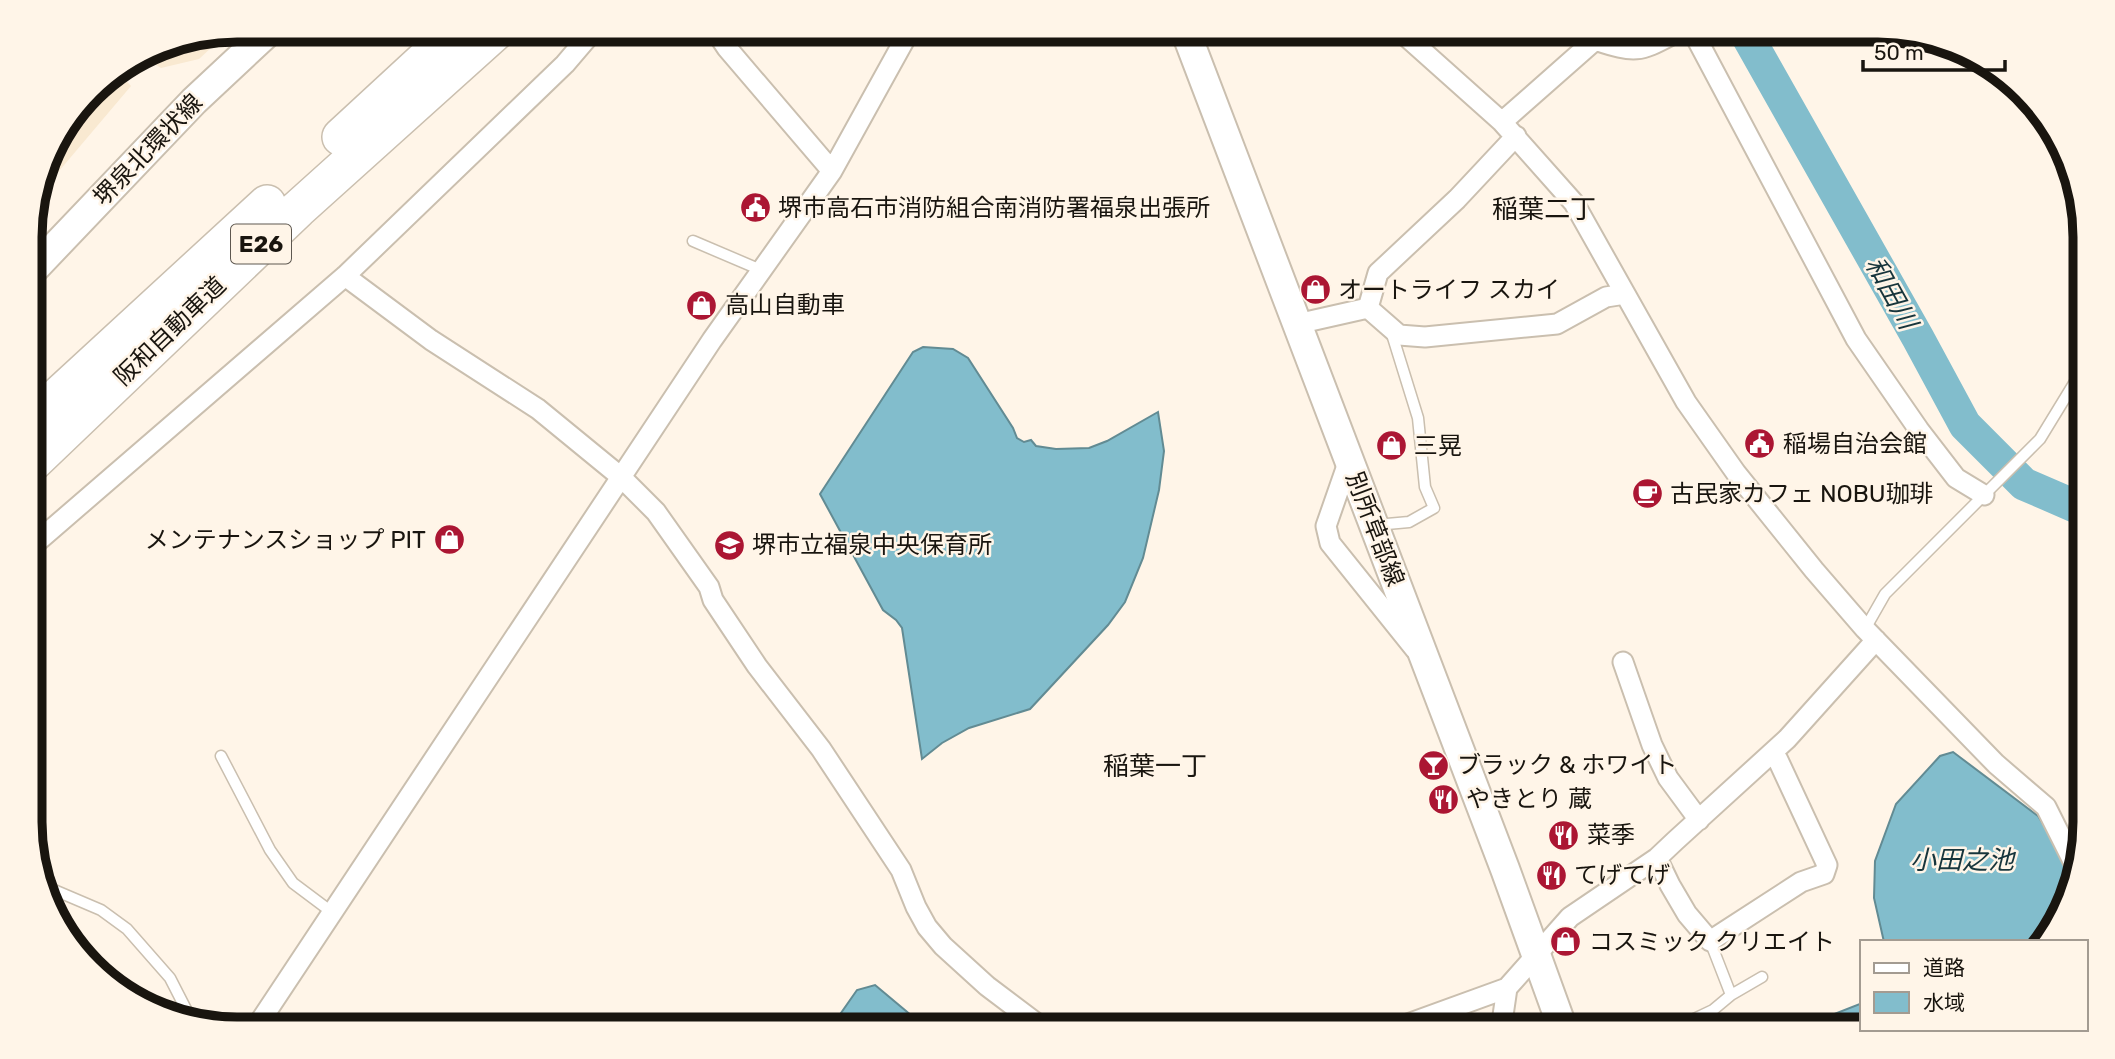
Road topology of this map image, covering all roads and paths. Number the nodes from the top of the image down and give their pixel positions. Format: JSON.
{"nodes":[{"id":1,"x":257,"y":42,"type":"edge"},
{"id":2,"x":444,"y":42,"type":"edge"},
{"id":3,"x":484,"y":42,"type":"edge"},
{"id":4,"x":584,"y":42,"type":"edge"},
{"id":5,"x":723,"y":42,"type":"edge"},
{"id":6,"x":903,"y":42,"type":"edge"},
{"id":7,"x":1190,"y":42,"type":"edge"},
{"id":8,"x":1412,"y":42,"type":"edge"},
{"id":9,"x":1593,"y":42,"type":"edge"},
{"id":10,"x":1601,"y":42,"type":"edge"},
{"id":11,"x":1658,"y":42,"type":"edge"},
{"id":12,"x":1698,"y":42,"type":"edge"},
{"id":13,"x":1502,"y":122,"type":"junction"},
{"id":14,"x":1516,"y":136,"type":"junction"},
{"id":15,"x":832,"y":171,"type":"junction"},
{"id":16,"x":693,"y":241,"type":"dead end"},
{"id":17,"x":42,"y":260,"type":"edge"},
{"id":18,"x":761,"y":270,"type":"junction"},
{"id":19,"x":345,"y":276,"type":"junction"},
{"id":20,"x":1625,"y":294,"type":"junction"},
{"id":21,"x":1368,"y":308,"type":"junction"},
{"id":22,"x":1297,"y":324,"type":"junction"},
{"id":23,"x":1390,"y":328,"type":"junction"},
{"id":24,"x":2073,"y":385,"type":"edge"},
{"id":25,"x":42,"y":411,"type":"edge"},
{"id":26,"x":42,"y":453,"type":"edge"},
{"id":27,"x":1349,"y":460,"type":"junction"},
{"id":28,"x":621,"y":477,"type":"junction"},
{"id":29,"x":1984,"y":495,"type":"junction"},
{"id":30,"x":1374,"y":525,"type":"junction"},
{"id":31,"x":42,"y":534,"type":"edge"},
{"id":32,"x":1871,"y":634,"type":"junction"},
{"id":33,"x":1623,"y":662,"type":"dead end"},
{"id":34,"x":1427,"y":664,"type":"junction"},
{"id":35,"x":1772,"y":752,"type":"junction"},
{"id":36,"x":221,"y":756,"type":"dead end"},
{"id":37,"x":1699,"y":820,"type":"junction"},
{"id":38,"x":2070,"y":854,"type":"edge"},
{"id":39,"x":1657,"y":858,"type":"junction"},
{"id":40,"x":55,"y":890,"type":"edge"},
{"id":41,"x":333,"y":913,"type":"junction"},
{"id":42,"x":1710,"y":941,"type":"junction"},
{"id":43,"x":1537,"y":953,"type":"junction"},
{"id":44,"x":1762,"y":977,"type":"dead end"},
{"id":45,"x":1507,"y":988,"type":"junction"},
{"id":46,"x":1731,"y":995,"type":"junction"},
{"id":47,"x":187,"y":1010,"type":"edge"},
{"id":48,"x":264,"y":1017,"type":"edge"},
{"id":49,"x":1028,"y":1017,"type":"edge"},
{"id":50,"x":1427,"y":1017,"type":"edge"},
{"id":51,"x":1503,"y":1017,"type":"edge"},
{"id":52,"x":1559,"y":1017,"type":"edge"},
{"id":53,"x":1698,"y":1017,"type":"edge"}],
"edges":[{"from":1,"to":17,"type":"main road","name":"堺泉北環状線"},
{"from":2,"to":25,"type":"highway","name":"阪和自動車道","number":"E26"},
{"from":3,"to":26,"type":"highway","name":"阪和自動車道","number":"E26"},
{"from":4,"to":19,"type":"street"},
{"from":5,"to":15,"type":"street"},
{"from":6,"to":15,"type":"street"},
{"from":7,"to":22,"type":"main road","name":"別所草部線"},
{"from":8,"to":13,"type":"street"},
{"from":9,"to":13,"type":"street"},
{"from":10,"to":11,"type":"street"},
{"from":12,"to":29,"type":"street"},
{"from":13,"to":14,"type":"street"},
{"from":14,"to":20,"type":"street"},
{"from":14,"to":21,"type":"street"},
{"from":15,"to":18,"type":"street"},
{"from":16,"to":18,"type":"lane"},
{"from":18,"to":28,"type":"street"},
{"from":19,"to":28,"type":"street"},
{"from":19,"to":31,"type":"street"},
{"from":20,"to":23,"type":"street"},
{"from":20,"to":32,"type":"street"},
{"from":21,"to":22,"type":"street"},
{"from":21,"to":23,"type":"street"},
{"from":22,"to":27,"type":"main road","name":"別所草部線"},
{"from":23,"to":30,"type":"lane"},
{"from":24,"to":29,"type":"lane"},
{"from":27,"to":30,"type":"main road","name":"別所草部線"},
{"from":27,"to":34,"type":"street"},
{"from":28,"to":41,"type":"street"},
{"from":28,"to":49,"type":"street"},
{"from":29,"to":32,"type":"lane"},
{"from":30,"to":34,"type":"main road","name":"別所草部線"},
{"from":32,"to":35,"type":"street"},
{"from":32,"to":38,"type":"street"},
{"from":33,"to":37,"type":"street"},
{"from":34,"to":43,"type":"main road","name":"別所草部線"},
{"from":35,"to":37,"type":"street"},
{"from":35,"to":42,"type":"street"},
{"from":36,"to":41,"type":"lane"},
{"from":37,"to":39,"type":"street"},
{"from":39,"to":42,"type":"street"},
{"from":39,"to":43,"type":"street"},
{"from":40,"to":47,"type":"lane"},
{"from":41,"to":48,"type":"street"},
{"from":42,"to":46,"type":"lane"},
{"from":43,"to":45,"type":"street"},
{"from":43,"to":52,"type":"main road","name":"別所草部線"},
{"from":44,"to":46,"type":"lane"},
{"from":45,"to":50,"type":"street"},
{"from":45,"to":51,"type":"street"},
{"from":46,"to":53,"type":"lane"}]}
